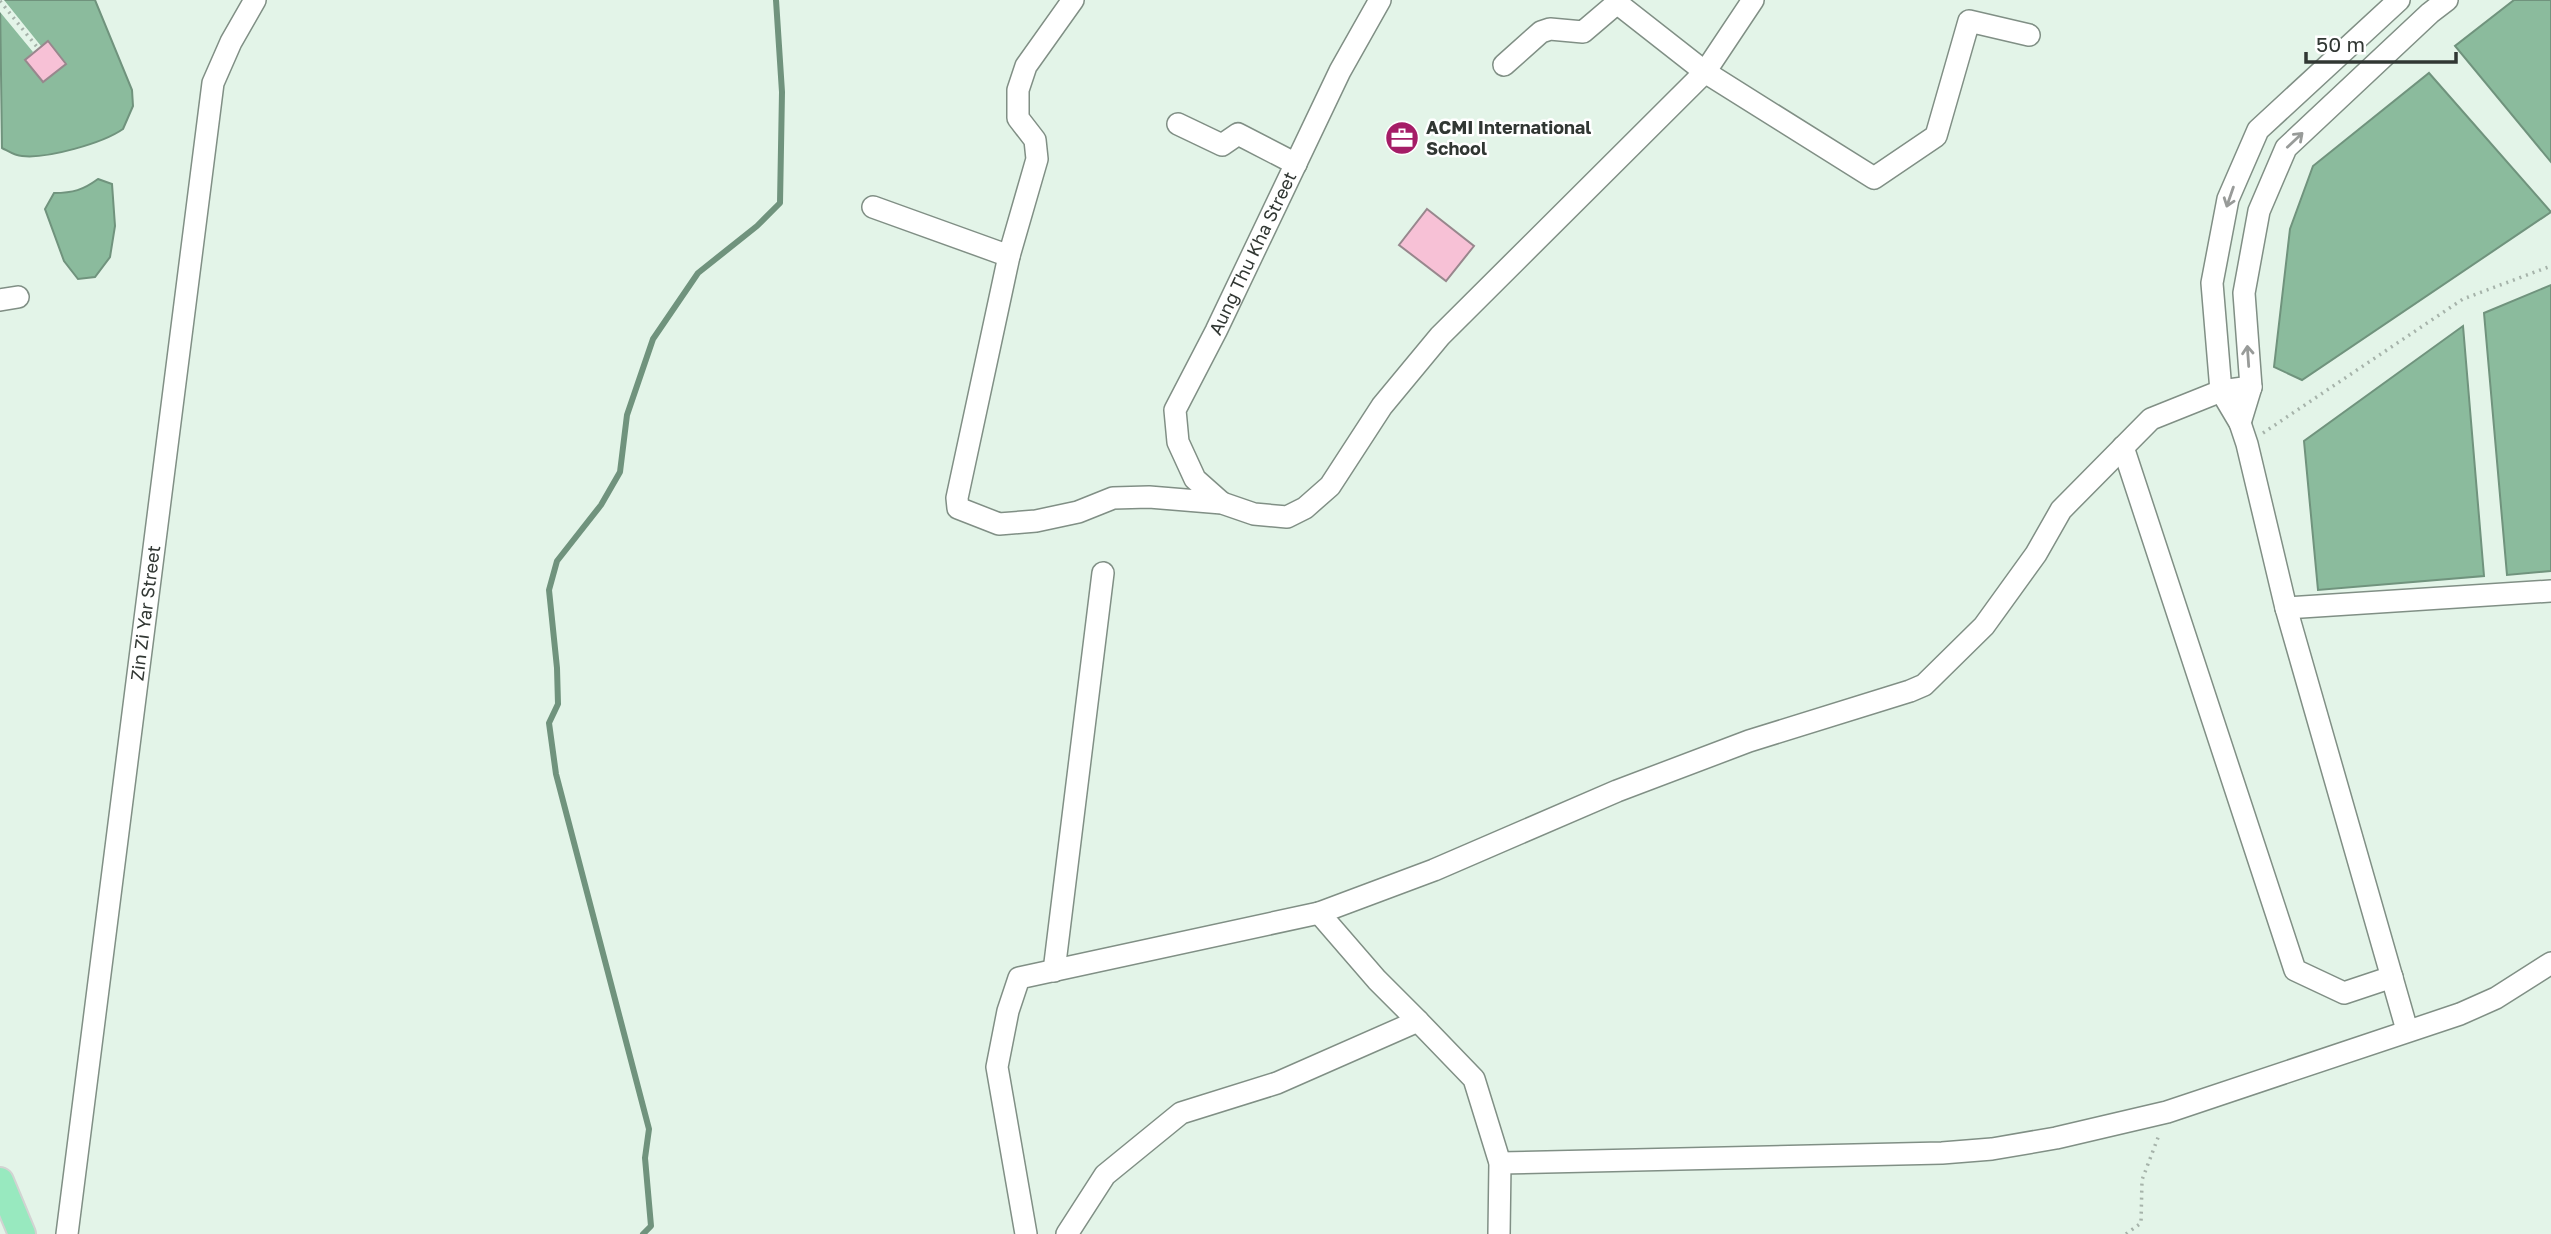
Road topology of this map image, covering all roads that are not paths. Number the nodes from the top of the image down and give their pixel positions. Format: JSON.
{"nodes":[{"id":1,"x":255,"y":0,"type":"edge"},
{"id":2,"x":1073,"y":0,"type":"edge"},
{"id":3,"x":1753,"y":0,"type":"edge"},
{"id":4,"x":2399,"y":0,"type":"edge"},
{"id":5,"x":2447,"y":0,"type":"edge"},
{"id":6,"x":1371,"y":3,"type":"edge"},
{"id":7,"x":2425,"y":6,"type":"edge"},
{"id":8,"x":2029,"y":35,"type":"dead end"},
{"id":9,"x":1504,"y":65,"type":"dead end"},
{"id":10,"x":1705,"y":72,"type":"junction"},
{"id":11,"x":1178,"y":124,"type":"dead end"},
{"id":12,"x":1296,"y":164,"type":"junction"},
{"id":13,"x":873,"y":207,"type":"dead end"},
{"id":14,"x":1009,"y":256,"type":"junction"},
{"id":15,"x":2251,"y":387,"type":"junction"},
{"id":16,"x":2221,"y":391,"type":"junction"},
{"id":17,"x":2240,"y":423,"type":"junction"},
{"id":18,"x":2123,"y":447,"type":"junction"},
{"id":19,"x":1222,"y":503,"type":"junction"},
{"id":20,"x":1103,"y":573,"type":"dead end"},
{"id":21,"x":2551,"y":591,"type":"edge"},
{"id":22,"x":2286,"y":608,"type":"junction"},
{"id":23,"x":1320,"y":913,"type":"junction"},
{"id":24,"x":2551,"y":963,"type":"edge"},
{"id":25,"x":1054,"y":971,"type":"junction"},
{"id":26,"x":2392,"y":977,"type":"junction"},
{"id":27,"x":1418,"y":1021,"type":"junction"},
{"id":28,"x":2407,"y":1030,"type":"junction"},
{"id":29,"x":1500,"y":1163,"type":"junction"},
{"id":30,"x":0,"y":1181,"type":"edge"},
{"id":31,"x":22,"y":1234,"type":"edge"},
{"id":32,"x":67,"y":1234,"type":"edge"},
{"id":33,"x":1026,"y":1234,"type":"edge"},
{"id":34,"x":1067,"y":1234,"type":"edge"},
{"id":35,"x":1499,"y":1234,"type":"edge"}],
"edges":[{"from":1,"to":32,"type":"street","name":"Zin Zi Yar Street"},
{"from":2,"to":14,"type":"street"},
{"from":3,"to":10,"type":"street"},
{"from":4,"to":16,"type":"street","one_way":true},
{"from":5,"to":7,"type":"street"},
{"from":6,"to":12,"type":"street","name":"Aung Thu Kha Street"},
{"from":15,"to":7,"type":"street","one_way":true},
{"from":8,"to":10,"type":"street"},
{"from":9,"to":10,"type":"street"},
{"from":10,"to":19,"type":"street"},
{"from":11,"to":12,"type":"street"},
{"from":12,"to":19,"type":"street","name":"Aung Thu Kha Street"},
{"from":13,"to":14,"type":"street"},
{"from":14,"to":19,"type":"street"},
{"from":15,"to":16,"type":"street"},
{"from":15,"to":17,"type":"street"},
{"from":16,"to":17,"type":"street"},
{"from":16,"to":18,"type":"street"},
{"from":17,"to":22,"type":"street"},
{"from":18,"to":23,"type":"street"},
{"from":18,"to":26,"type":"street"},
{"from":20,"to":25,"type":"street"},
{"from":21,"to":22,"type":"street"},
{"from":22,"to":26,"type":"street"},
{"from":23,"to":25,"type":"street"},
{"from":23,"to":27,"type":"street"},
{"from":24,"to":28,"type":"street"},
{"from":25,"to":33,"type":"street"},
{"from":26,"to":28,"type":"street"},
{"from":27,"to":29,"type":"street"},
{"from":27,"to":34,"type":"street"},
{"from":28,"to":29,"type":"street"},
{"from":29,"to":35,"type":"street"},
{"from":30,"to":31,"type":"main road"}]}
